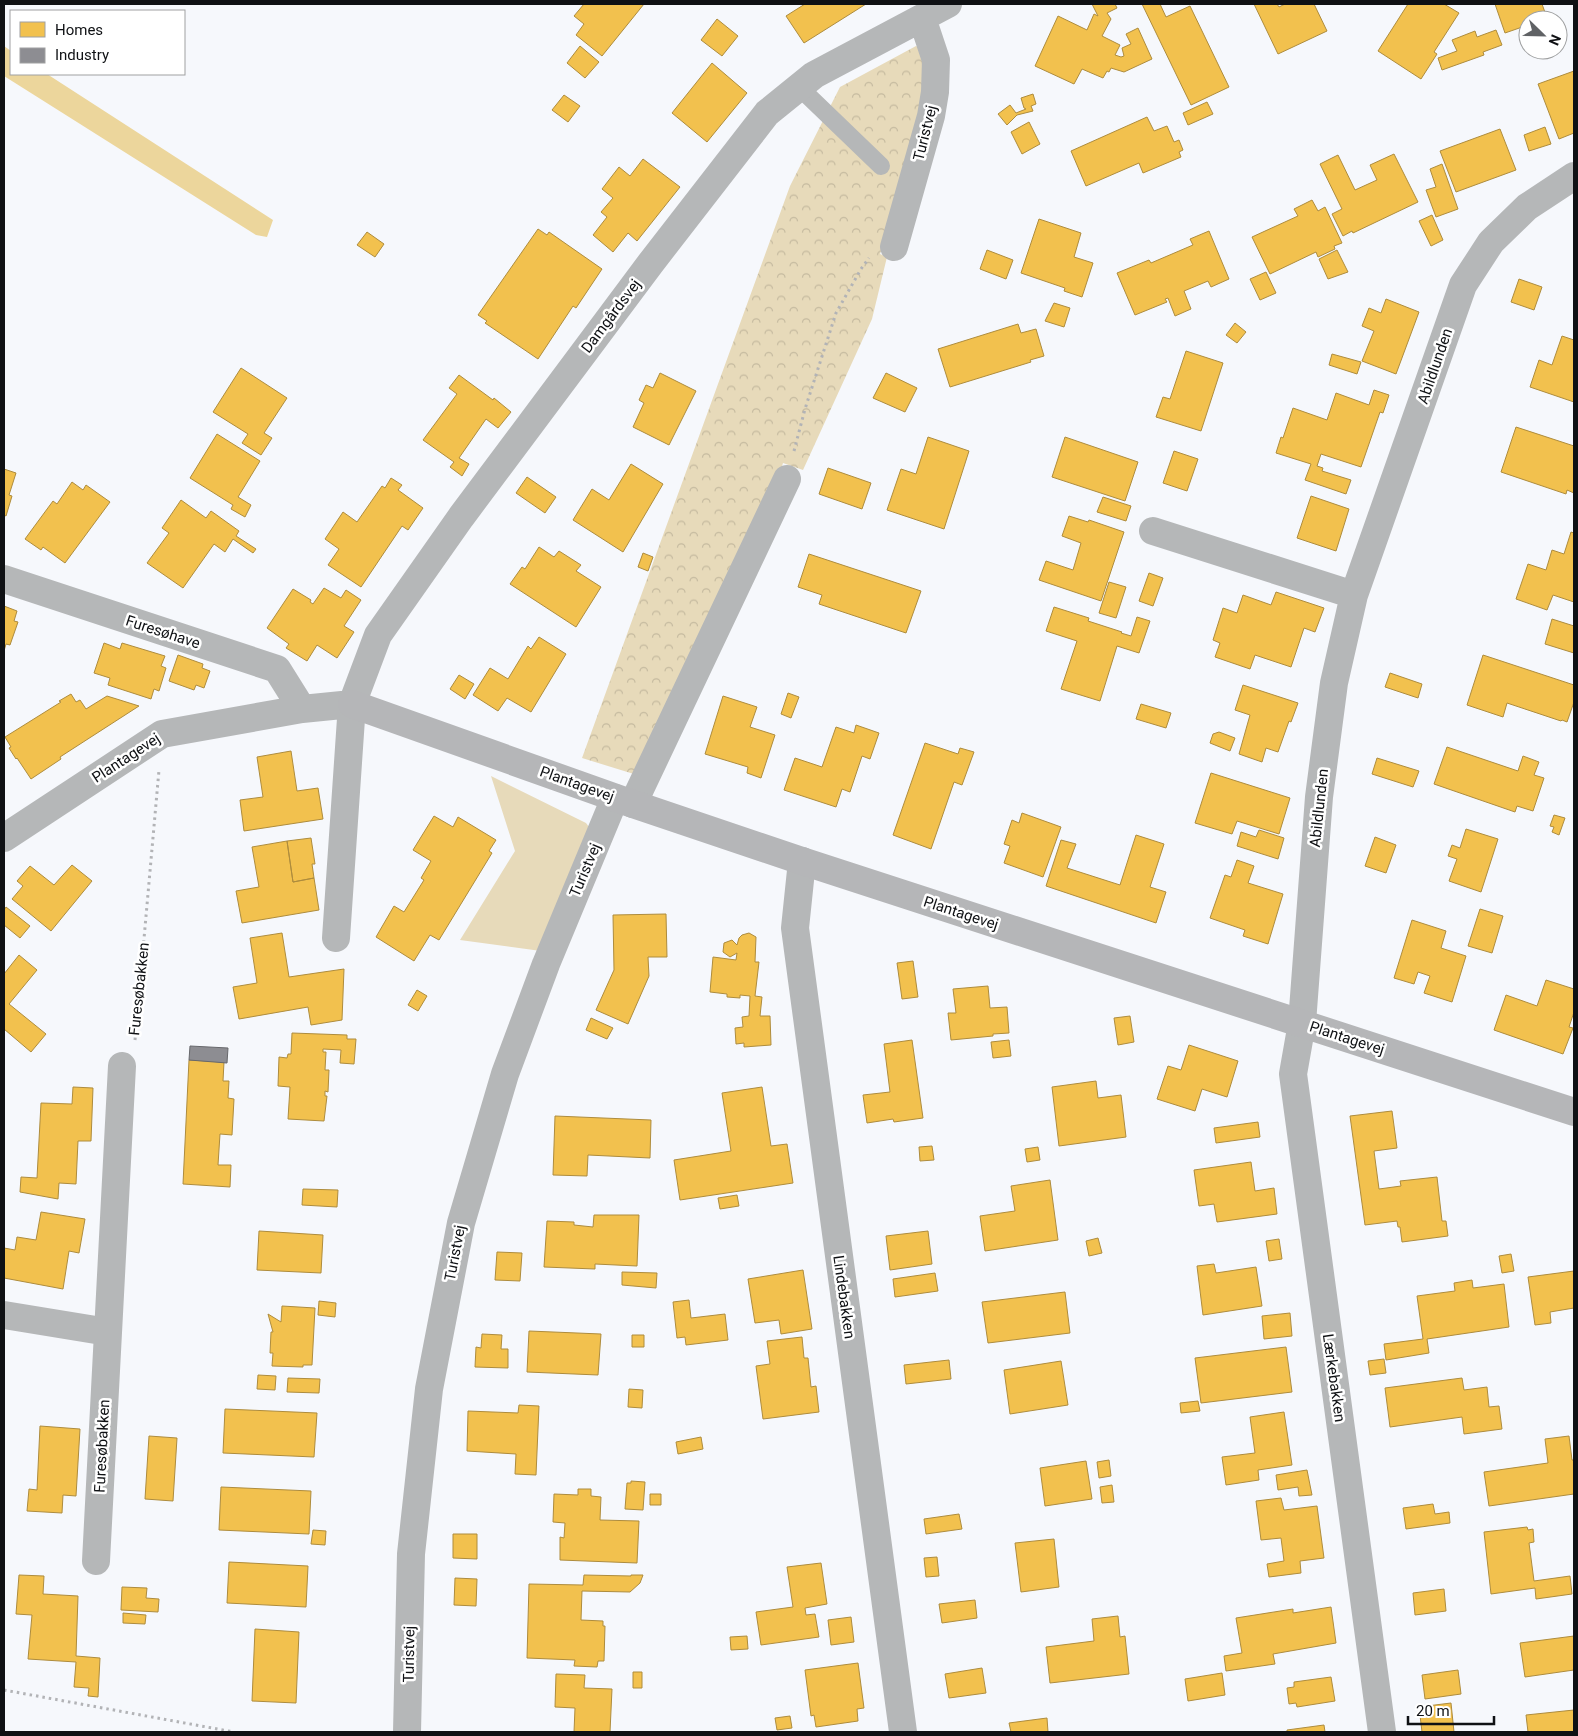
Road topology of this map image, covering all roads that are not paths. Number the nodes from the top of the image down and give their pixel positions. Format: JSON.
{"nodes":[{"id":1,"x":948,"y":4,"type":"edge"},
{"id":2,"x":922,"y":18,"type":"junction"},
{"id":3,"x":799,"y":87,"type":"junction"},
{"id":4,"x":881,"y":166,"type":"dead end"},
{"id":5,"x":1574,"y":176,"type":"edge"},
{"id":6,"x":884,"y":250,"type":"road end"},
{"id":7,"x":787,"y":479,"type":"road end"},
{"id":8,"x":1153,"y":531,"type":"dead end"},
{"id":9,"x":4,"y":579,"type":"edge"},
{"id":10,"x":1354,"y":595,"type":"junction"},
{"id":11,"x":352,"y":704,"type":"junction"},
{"id":12,"x":302,"y":710,"type":"junction"},
{"id":13,"x":624,"y":801,"type":"junction"},
{"id":14,"x":4,"y":838,"type":"edge"},
{"id":15,"x":802,"y":861,"type":"junction"},
{"id":16,"x":336,"y":938,"type":"dead end"},
{"id":17,"x":1302,"y":1023,"type":"junction"},
{"id":18,"x":122,"y":1066,"type":"road end"},
{"id":19,"x":1574,"y":1112,"type":"edge"},
{"id":20,"x":4,"y":1315,"type":"edge"},
{"id":21,"x":108,"y":1332,"type":"junction"},
{"id":22,"x":96,"y":1560,"type":"dead end"},
{"id":23,"x":407,"y":1732,"type":"edge"},
{"id":24,"x":902,"y":1732,"type":"edge"},
{"id":25,"x":1382,"y":1732,"type":"edge"}],
"edges":[{"from":1,"to":2,"type":"street","name":"Damgårdsvej"},
{"from":2,"to":3,"type":"street","name":"Damgårdsvej"},
{"from":2,"to":6,"type":"street","name":"Turistvej"},
{"from":3,"to":4,"type":"lane"},
{"from":3,"to":11,"type":"street","name":"Damgårdsvej"},
{"from":5,"to":10,"type":"street","name":"Abildlunden"},
{"from":7,"to":13,"type":"street","name":"Turistvej"},
{"from":8,"to":10,"type":"street"},
{"from":9,"to":12,"type":"street","name":"Furesøhave"},
{"from":10,"to":17,"type":"street","name":"Abildlunden"},
{"from":11,"to":12,"type":"street","name":"Plantagevej"},
{"from":11,"to":13,"type":"street","name":"Plantagevej"},
{"from":11,"to":16,"type":"street"},
{"from":12,"to":14,"type":"street","name":"Plantagevej"},
{"from":13,"to":15,"type":"street","name":"Plantagevej"},
{"from":13,"to":23,"type":"street","name":"Turistvej"},
{"from":15,"to":17,"type":"street","name":"Plantagevej"},
{"from":15,"to":24,"type":"street","name":"Lindebakken"},
{"from":17,"to":19,"type":"street","name":"Plantagevej"},
{"from":17,"to":25,"type":"street","name":"Lærkebakken"},
{"from":18,"to":21,"type":"street","name":"Furesøbakken"},
{"from":20,"to":21,"type":"street"},
{"from":21,"to":22,"type":"street","name":"Furesøbakken"}]}
